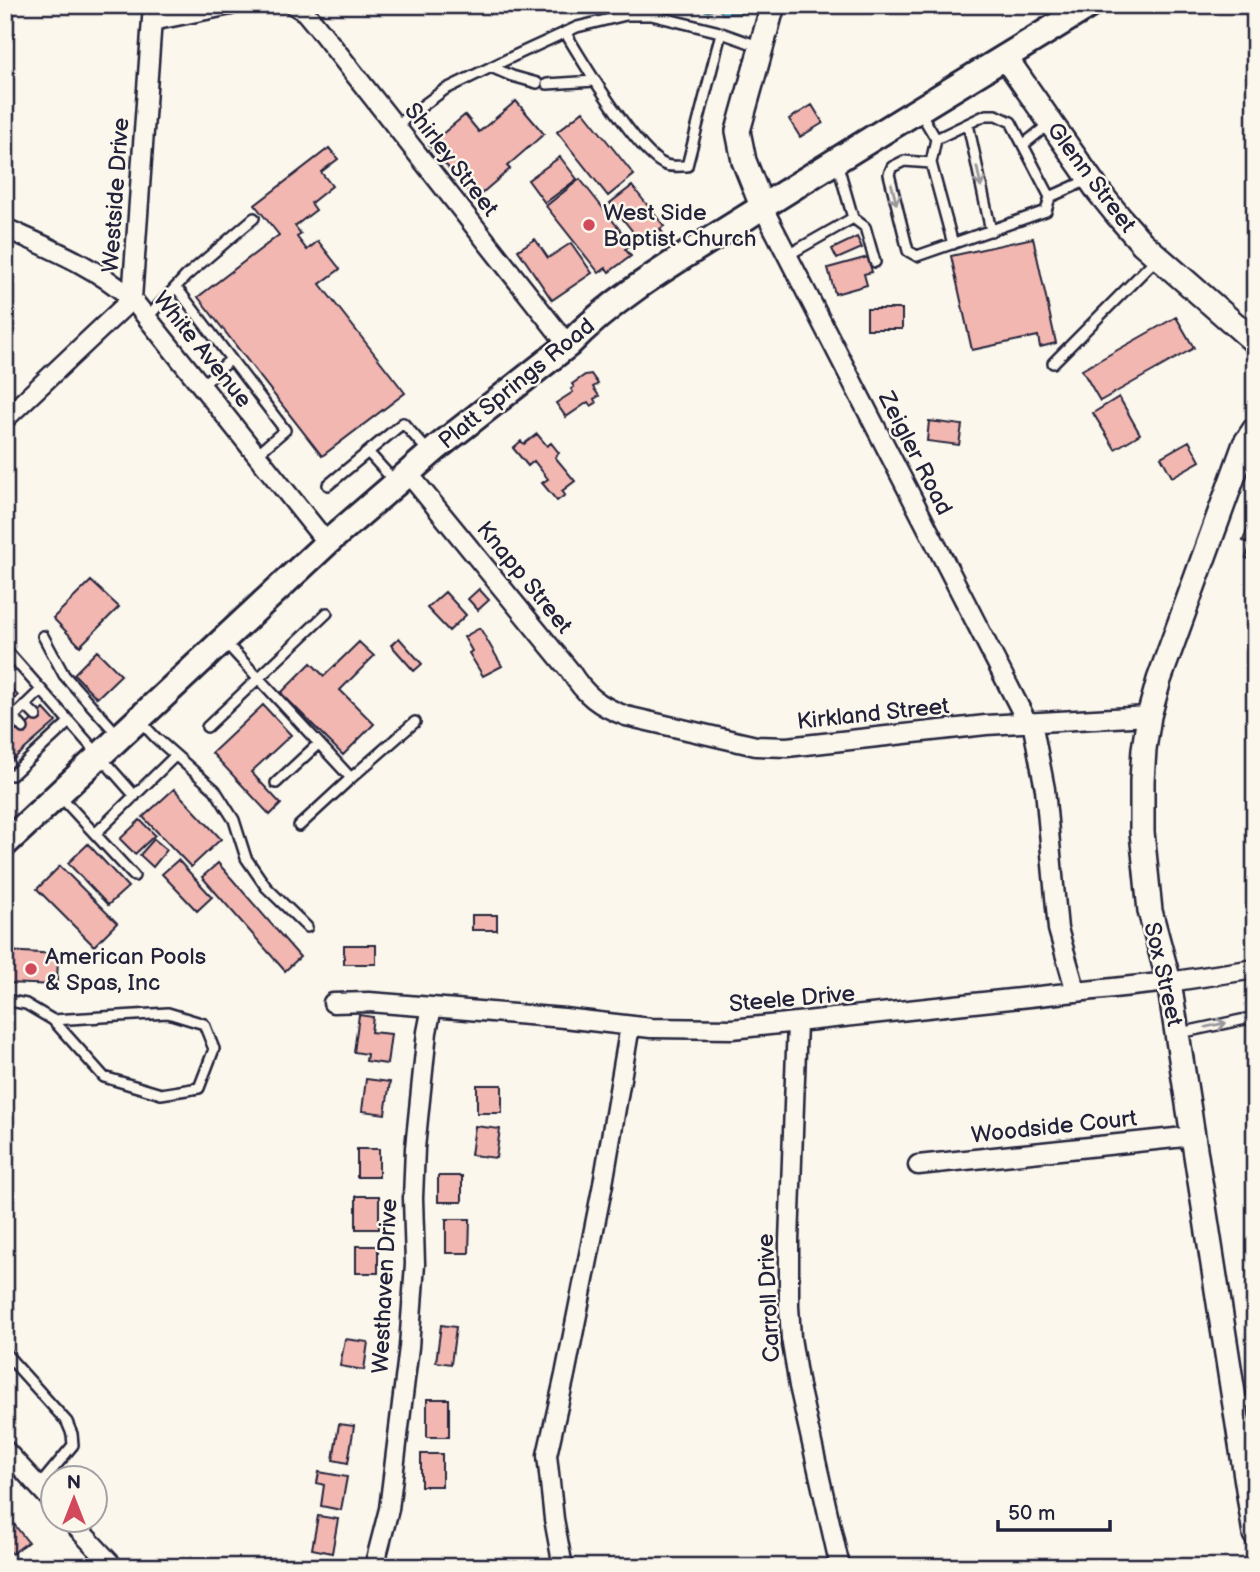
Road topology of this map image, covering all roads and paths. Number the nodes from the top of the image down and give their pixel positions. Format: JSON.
{"nodes":[{"id":1,"x":231,"y":5,"type":"edge"},
{"id":2,"x":294,"y":5,"type":"edge"},
{"id":3,"x":773,"y":5,"type":"edge"},
{"id":4,"x":1090,"y":5,"type":"edge"},
{"id":5,"x":153,"y":13,"type":"edge"},
{"id":6,"x":565,"y":32,"type":"junction"},
{"id":7,"x":721,"y":33,"type":"junction"},
{"id":8,"x":761,"y":47,"type":"junction"},
{"id":9,"x":1005,"y":57,"type":"junction"},
{"id":10,"x":491,"y":67,"type":"junction"},
{"id":11,"x":595,"y":81,"type":"junction"},
{"id":12,"x":919,"y":110,"type":"junction"},
{"id":13,"x":1051,"y":123,"type":"junction"},
{"id":14,"x":968,"y":124,"type":"junction"},
{"id":15,"x":396,"y":126,"type":"junction"},
{"id":16,"x":936,"y":139,"type":"junction"},
{"id":17,"x":1023,"y":145,"type":"junction"},
{"id":18,"x":837,"y":161,"type":"junction"},
{"id":19,"x":931,"y":163,"type":"junction"},
{"id":20,"x":1090,"y":179,"type":"junction"},
{"id":21,"x":1050,"y":197,"type":"junction"},
{"id":22,"x":762,"y":206,"type":"junction"},
{"id":23,"x":254,"y":218,"type":"dead end"},
{"id":24,"x":853,"y":218,"type":"junction"},
{"id":25,"x":5,"y":228,"type":"edge"},
{"id":26,"x":991,"y":231,"type":"junction"},
{"id":27,"x":953,"y":244,"type":"junction"},
{"id":28,"x":788,"y":255,"type":"junction"},
{"id":29,"x":1158,"y":257,"type":"junction"},
{"id":30,"x":875,"y":262,"type":"dead end"},
{"id":31,"x":176,"y":287,"type":"junction"},
{"id":32,"x":132,"y":299,"type":"junction"},
{"id":33,"x":147,"y":318,"type":"junction"},
{"id":34,"x":1255,"y":341,"type":"edge"},
{"id":35,"x":568,"y":345,"type":"junction"},
{"id":36,"x":231,"y":359,"type":"junction"},
{"id":37,"x":1053,"y":363,"type":"dead end"},
{"id":38,"x":201,"y":386,"type":"junction"},
{"id":39,"x":5,"y":419,"type":"edge"},
{"id":40,"x":1255,"y":429,"type":"edge"},
{"id":41,"x":368,"y":452,"type":"junction"},
{"id":42,"x":430,"y":453,"type":"junction"},
{"id":43,"x":256,"y":455,"type":"junction"},
{"id":44,"x":402,"y":478,"type":"junction"},
{"id":45,"x":328,"y":485,"type":"dead end"},
{"id":46,"x":327,"y":543,"type":"junction"},
{"id":47,"x":327,"y":613,"type":"dead end"},
{"id":48,"x":43,"y":636,"type":"dead end"},
{"id":49,"x":223,"y":640,"type":"junction"},
{"id":50,"x":5,"y":653,"type":"edge"},
{"id":51,"x":258,"y":678,"type":"junction"},
{"id":52,"x":41,"y":690,"type":"junction"},
{"id":53,"x":25,"y":705,"type":"junction"},
{"id":54,"x":607,"y":709,"type":"joint"},
{"id":55,"x":36,"y":716,"type":"dead end"},
{"id":56,"x":1149,"y":716,"type":"junction"},
{"id":57,"x":138,"y":719,"type":"junction"},
{"id":58,"x":69,"y":722,"type":"junction"},
{"id":59,"x":415,"y":722,"type":"dead end"},
{"id":60,"x":1029,"y":722,"type":"junction"},
{"id":61,"x":206,"y":727,"type":"dead end"},
{"id":62,"x":23,"y":728,"type":"dead end"},
{"id":63,"x":120,"y":736,"type":"junction"},
{"id":64,"x":318,"y":744,"type":"junction"},
{"id":65,"x":175,"y":755,"type":"junction"},
{"id":66,"x":98,"y":756,"type":"junction"},
{"id":67,"x":5,"y":774,"type":"edge"},
{"id":68,"x":351,"y":778,"type":"junction"},
{"id":69,"x":276,"y":783,"type":"dead end"},
{"id":70,"x":58,"y":794,"type":"junction"},
{"id":71,"x":135,"y":796,"type":"junction"},
{"id":72,"x":299,"y":826,"type":"dead end"},
{"id":73,"x":95,"y":834,"type":"junction"},
{"id":74,"x":7,"y":839,"type":"edge"},
{"id":75,"x":134,"y":876,"type":"dead end"},
{"id":76,"x":307,"y":928,"type":"dead end"},
{"id":77,"x":1255,"y":969,"type":"edge"},
{"id":78,"x":1169,"y":982,"type":"junction"},
{"id":79,"x":1076,"y":992,"type":"junction"},
{"id":80,"x":5,"y":1000,"type":"edge"},
{"id":81,"x":332,"y":1003,"type":"dead end"},
{"id":82,"x":432,"y":1006,"type":"junction"},
{"id":83,"x":1255,"y":1017,"type":"edge"},
{"id":84,"x":53,"y":1020,"type":"junction"},
{"id":85,"x":797,"y":1023,"type":"junction"},
{"id":86,"x":629,"y":1026,"type":"junction"},
{"id":87,"x":1178,"y":1033,"type":"junction"},
{"id":88,"x":1194,"y":1136,"type":"junction"},
{"id":89,"x":918,"y":1165,"type":"dead end"},
{"id":90,"x":5,"y":1353,"type":"edge"},
{"id":91,"x":1244,"y":1402,"type":"edge"},
{"id":92,"x":5,"y":1450,"type":"edge"},
{"id":93,"x":57,"y":1464,"type":"edge"},
{"id":94,"x":38,"y":1486,"type":"edge"},
{"id":95,"x":83,"y":1534,"type":"edge"},
{"id":96,"x":1255,"y":1534,"type":"edge"},
{"id":97,"x":114,"y":1567,"type":"edge"},
{"id":98,"x":374,"y":1567,"type":"edge"},
{"id":99,"x":563,"y":1567,"type":"edge"},
{"id":100,"x":840,"y":1567,"type":"edge"}],
"edges":[{"from":1,"to":5,"type":"street"},
{"from":2,"to":15,"type":"street","name":"Shirley Street"},
{"from":3,"to":8,"type":"street"},
{"from":4,"to":9,"type":"main road","name":"Platt Springs Road"},
{"from":5,"to":32,"type":"street","name":"Westside Drive"},
{"from":6,"to":7,"type":"lane"},
{"from":6,"to":10,"type":"lane"},
{"from":6,"to":11,"type":"lane"},
{"from":7,"to":8,"type":"lane"},
{"from":7,"to":11,"type":"lane"},
{"from":8,"to":22,"type":"street"},
{"from":9,"to":12,"type":"main road","name":"Platt Springs Road"},
{"from":9,"to":13,"type":"street","name":"Glenn Street"},
{"from":10,"to":11,"type":"lane"},
{"from":10,"to":15,"type":"lane"},
{"from":12,"to":16,"type":"lane"},
{"from":12,"to":18,"type":"main road","name":"Platt Springs Road"},
{"from":13,"to":17,"type":"lane"},
{"from":13,"to":20,"type":"street","name":"Glenn Street"},
{"from":14,"to":16,"type":"lane"},
{"from":14,"to":17,"type":"lane"},
{"from":14,"to":26,"type":"lane","one_way":true},
{"from":15,"to":35,"type":"street","name":"Shirley Street"},
{"from":16,"to":19,"type":"lane"},
{"from":17,"to":21,"type":"lane"},
{"from":18,"to":22,"type":"main road","name":"Platt Springs Road"},
{"from":18,"to":24,"type":"lane"},
{"from":19,"to":27,"type":"lane"},
{"from":19,"to":27,"type":"lane","one_way":true},
{"from":20,"to":21,"type":"lane"},
{"from":20,"to":29,"type":"street","name":"Glenn Street"},
{"from":21,"to":26,"type":"lane"},
{"from":22,"to":28,"type":"street","name":"Zeigler Road"},
{"from":22,"to":35,"type":"main road","name":"Platt Springs Road"},
{"from":23,"to":31,"type":"lane"},
{"from":24,"to":28,"type":"lane"},
{"from":24,"to":30,"type":"lane"},
{"from":25,"to":32,"type":"street","name":"White Avenue"},
{"from":26,"to":27,"type":"lane"},
{"from":28,"to":60,"type":"street","name":"Zeigler Road"},
{"from":29,"to":34,"type":"street","name":"Glenn Street"},
{"from":29,"to":37,"type":"lane"},
{"from":31,"to":33,"type":"lane"},
{"from":31,"to":36,"type":"lane"},
{"from":32,"to":33,"type":"street","name":"White Avenue"},
{"from":32,"to":39,"type":"street","name":"Westside Drive"},
{"from":33,"to":38,"type":"street","name":"White Avenue"},
{"from":35,"to":42,"type":"main road","name":"Platt Springs Road"},
{"from":36,"to":38,"type":"lane"},
{"from":36,"to":43,"type":"lane"},
{"from":38,"to":43,"type":"street","name":"White Avenue"},
{"from":40,"to":56,"type":"street","name":"Sox Street"},
{"from":41,"to":42,"type":"lane"},
{"from":41,"to":44,"type":"lane"},
{"from":41,"to":45,"type":"lane"},
{"from":42,"to":44,"type":"main road","name":"Platt Springs Road"},
{"from":43,"to":46,"type":"street","name":"White Avenue"},
{"from":44,"to":46,"type":"main road","name":"Platt Springs Road"},
{"from":44,"to":54,"type":"street","name":"Knapp Street"},
{"from":46,"to":49,"type":"main road","name":"Platt Springs Road"},
{"from":47,"to":51,"type":"lane"},
{"from":48,"to":63,"type":"lane"},
{"from":49,"to":51,"type":"lane"},
{"from":49,"to":57,"type":"main road","name":"Platt Springs Road"},
{"from":50,"to":52,"type":"lane"},
{"from":51,"to":61,"type":"lane"},
{"from":51,"to":64,"type":"lane"},
{"from":52,"to":53,"type":"lane"},
{"from":52,"to":58,"type":"lane"},
{"from":53,"to":55,"type":"lane"},
{"from":53,"to":62,"type":"lane"},
{"from":54,"to":60,"type":"street","name":"Kirkland Street"},
{"from":56,"to":60,"type":"street","name":"Kirkland Street"},
{"from":56,"to":78,"type":"street","name":"Sox Street"},
{"from":57,"to":63,"type":"main road","name":"Platt Springs Road"},
{"from":57,"to":65,"type":"lane"},
{"from":58,"to":66,"type":"lane"},
{"from":58,"to":67,"type":"lane"},
{"from":59,"to":68,"type":"lane"},
{"from":60,"to":79,"type":"street","name":"Zeigler Road"},
{"from":63,"to":66,"type":"main road","name":"Platt Springs Road"},
{"from":64,"to":68,"type":"lane"},
{"from":64,"to":69,"type":"lane"},
{"from":65,"to":71,"type":"lane"},
{"from":65,"to":76,"type":"lane"},
{"from":66,"to":70,"type":"main road","name":"Platt Springs Road"},
{"from":66,"to":71,"type":"lane"},
{"from":68,"to":72,"type":"lane"},
{"from":70,"to":73,"type":"lane"},
{"from":70,"to":74,"type":"main road","name":"Platt Springs Road"},
{"from":71,"to":73,"type":"lane"},
{"from":73,"to":75,"type":"lane"},
{"from":77,"to":78,"type":"street","name":"Steele Drive"},
{"from":78,"to":79,"type":"street","name":"Steele Drive"},
{"from":78,"to":87,"type":"street","name":"Sox Street"},
{"from":79,"to":85,"type":"street","name":"Steele Drive"},
{"from":80,"to":84,"type":"lane"},
{"from":81,"to":82,"type":"street","name":"Steele Drive"},
{"from":82,"to":86,"type":"street","name":"Steele Drive"},
{"from":82,"to":98,"type":"street","name":"Westhaven Drive"},
{"from":87,"to":83,"type":"lane","one_way":true},
{"from":84,"to":84,"type":"lane"},
{"from":85,"to":86,"type":"street","name":"Steele Drive"},
{"from":85,"to":100,"type":"street","name":"Carroll Drive"},
{"from":86,"to":99,"type":"street"},
{"from":87,"to":88,"type":"street","name":"Sox Street"},
{"from":88,"to":89,"type":"street","name":"Woodside Court"},
{"from":88,"to":91,"type":"street","name":"Sox Street"},
{"from":90,"to":93,"type":"lane"},
{"from":91,"to":96,"type":"street","name":"Sox Street"},
{"from":92,"to":94,"type":"street"},
{"from":95,"to":97,"type":"street"}]}
